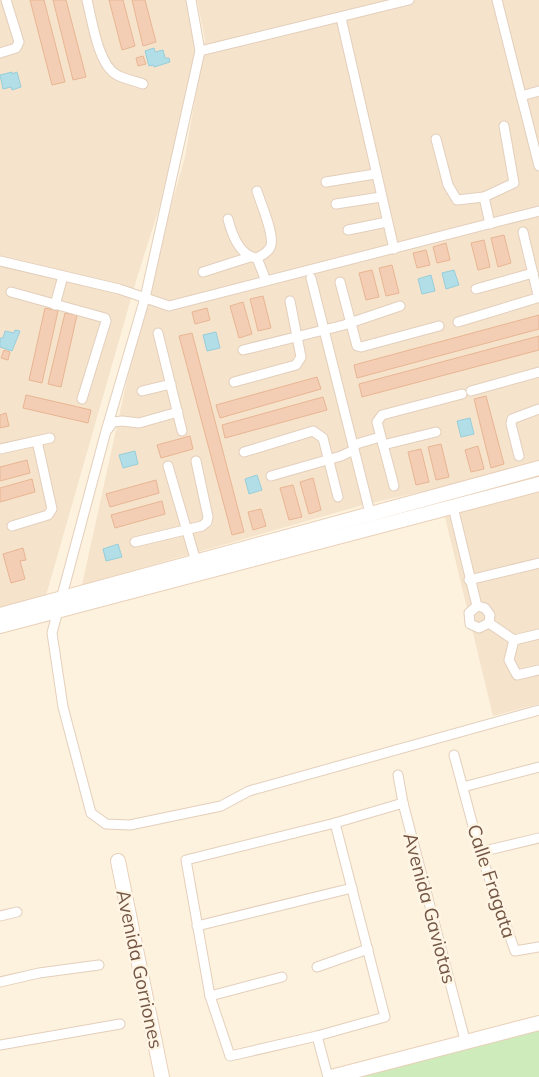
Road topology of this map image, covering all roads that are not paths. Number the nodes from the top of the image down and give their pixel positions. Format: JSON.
{"nodes":[{"id":1,"x":6,"y":0,"type":"edge"},
{"id":2,"x":87,"y":0,"type":"edge"},
{"id":3,"x":191,"y":0,"type":"edge"},
{"id":4,"x":409,"y":0,"type":"edge"},
{"id":5,"x":497,"y":0,"type":"edge"},
{"id":6,"x":10,"y":15,"type":"junction"},
{"id":7,"x":0,"y":18,"type":"edge"},
{"id":8,"x":341,"y":18,"type":"junction"},
{"id":9,"x":200,"y":51,"type":"junction"},
{"id":10,"x":0,"y":53,"type":"edge"},
{"id":11,"x":143,"y":84,"type":"dead end"},
{"id":12,"x":539,"y":91,"type":"edge"},
{"id":13,"x":521,"y":96,"type":"junction"},
{"id":14,"x":504,"y":126,"type":"dead end"},
{"id":15,"x":436,"y":139,"type":"dead end"},
{"id":16,"x":539,"y":166,"type":"edge"},
{"id":17,"x":375,"y":174,"type":"junction"},
{"id":18,"x":326,"y":182,"type":"dead end"},
{"id":19,"x":257,"y":191,"type":"dead end"},
{"id":20,"x":380,"y":197,"type":"junction"},
{"id":21,"x":484,"y":197,"type":"junction"},
{"id":22,"x":336,"y":204,"type":"dead end"},
{"id":23,"x":539,"y":211,"type":"edge"},
{"id":24,"x":228,"y":220,"type":"dead end"},
{"id":25,"x":387,"y":222,"type":"junction"},
{"id":26,"x":490,"y":224,"type":"junction"},
{"id":27,"x":348,"y":230,"type":"dead end"},
{"id":28,"x":523,"y":232,"type":"dead end"},
{"id":29,"x":394,"y":249,"type":"junction"},
{"id":30,"x":254,"y":257,"type":"junction"},
{"id":31,"x":0,"y":261,"type":"edge"},
{"id":32,"x":203,"y":272,"type":"dead end"},
{"id":33,"x":535,"y":275,"type":"edge"},
{"id":34,"x":63,"y":276,"type":"junction"},
{"id":35,"x":311,"y":278,"type":"dead end"},
{"id":36,"x":266,"y":281,"type":"junction"},
{"id":37,"x":340,"y":282,"type":"dead end"},
{"id":38,"x":476,"y":289,"type":"dead end"},
{"id":39,"x":12,"y":292,"type":"dead end"},
{"id":40,"x":145,"y":298,"type":"junction"},
{"id":41,"x":290,"y":301,"type":"dead end"},
{"id":42,"x":54,"y":305,"type":"junction"},
{"id":43,"x":400,"y":306,"type":"dead end"},
{"id":44,"x":350,"y":322,"type":"junction"},
{"id":45,"x":458,"y":322,"type":"dead end"},
{"id":46,"x":439,"y":326,"type":"dead end"},
{"id":47,"x":324,"y":329,"type":"junction"},
{"id":48,"x":158,"y":333,"type":"dead end"},
{"id":49,"x":297,"y":336,"type":"junction"},
{"id":50,"x":243,"y":350,"type":"dead end"},
{"id":51,"x":539,"y":372,"type":"edge"},
{"id":52,"x":234,"y":382,"type":"dead end"},
{"id":53,"x":171,"y":384,"type":"junction"},
{"id":54,"x":142,"y":391,"type":"dead end"},
{"id":55,"x":82,"y":399,"type":"dead end"},
{"id":56,"x":539,"y":408,"type":"edge"},
{"id":57,"x":178,"y":412,"type":"junction"},
{"id":58,"x":106,"y":431,"type":"junction"},
{"id":59,"x":182,"y":431,"type":"dead end"},
{"id":60,"x":436,"y":432,"type":"dead end"},
{"id":61,"x":50,"y":438,"type":"dead end"},
{"id":62,"x":37,"y":441,"type":"junction"},
{"id":63,"x":382,"y":441,"type":"junction"},
{"id":64,"x":353,"y":447,"type":"junction"},
{"id":65,"x":0,"y":449,"type":"edge"},
{"id":66,"x":244,"y":452,"type":"dead end"},
{"id":67,"x":519,"y":456,"type":"dead end"},
{"id":68,"x":328,"y":458,"type":"junction"},
{"id":69,"x":196,"y":461,"type":"dead end"},
{"id":70,"x":168,"y":466,"type":"dead end"},
{"id":71,"x":539,"y":468,"type":"edge"},
{"id":72,"x":271,"y":476,"type":"dead end"},
{"id":73,"x":539,"y":484,"type":"edge"},
{"id":74,"x":394,"y":486,"type":"dead end"},
{"id":75,"x":338,"y":497,"type":"dead end"},
{"id":76,"x":453,"y":507,"type":"junction"},
{"id":77,"x":372,"y":520,"type":"junction"},
{"id":78,"x":12,"y":526,"type":"dead end"},
{"id":79,"x":186,"y":530,"type":"junction"},
{"id":80,"x":135,"y":542,"type":"dead end"},
{"id":81,"x":539,"y":563,"type":"edge"},
{"id":82,"x":198,"y":568,"type":"junction"},
{"id":83,"x":469,"y":580,"type":"junction"},
{"id":84,"x":61,"y":598,"type":"junction"},
{"id":85,"x":477,"y":606,"type":"junction"},
{"id":86,"x":57,"y":613,"type":"junction"},
{"id":87,"x":0,"y":615,"type":"edge"},
{"id":88,"x":489,"y":624,"type":"junction"},
{"id":89,"x":0,"y":626,"type":"edge"},
{"id":90,"x":539,"y":634,"type":"edge"},
{"id":91,"x":514,"y":640,"type":"junction"},
{"id":92,"x":539,"y":670,"type":"edge"},
{"id":93,"x":539,"y":710,"type":"edge"},
{"id":94,"x":454,"y":755,"type":"dead end"},
{"id":95,"x":539,"y":767,"type":"edge"},
{"id":96,"x":398,"y":775,"type":"dead end"},
{"id":97,"x":462,"y":788,"type":"junction"},
{"id":98,"x":403,"y":803,"type":"junction"},
{"id":99,"x":336,"y":823,"type":"junction"},
{"id":100,"x":539,"y":838,"type":"edge"},
{"id":101,"x":480,"y":852,"type":"junction"},
{"id":102,"x":118,"y":861,"type":"dead end"},
{"id":103,"x":352,"y":888,"type":"junction"},
{"id":104,"x":16,"y":912,"type":"dead end"},
{"id":105,"x":0,"y":916,"type":"edge"},
{"id":106,"x":197,"y":926,"type":"junction"},
{"id":107,"x":539,"y":947,"type":"edge"},
{"id":108,"x":368,"y":949,"type":"junction"},
{"id":109,"x":99,"y":965,"type":"dead end"},
{"id":110,"x":317,"y":967,"type":"dead end"},
{"id":111,"x":282,"y":977,"type":"dead end"},
{"id":112,"x":0,"y":982,"type":"edge"},
{"id":113,"x":210,"y":996,"type":"junction"},
{"id":114,"x":539,"y":1023,"type":"edge"},
{"id":115,"x":120,"y":1024,"type":"dead end"},
{"id":116,"x":317,"y":1036,"type":"junction"},
{"id":117,"x":465,"y":1040,"type":"junction"},
{"id":118,"x":0,"y":1045,"type":"edge"},
{"id":119,"x":162,"y":1077,"type":"edge"},
{"id":120,"x":330,"y":1077,"type":"edge"}],
"edges":[{"from":1,"to":6,"type":"street"},
{"from":2,"to":11,"type":"street"},
{"from":3,"to":9,"type":"street"},
{"from":4,"to":8,"type":"street"},
{"from":5,"to":13,"type":"street"},
{"from":6,"to":7,"type":"street"},
{"from":6,"to":10,"type":"street"},
{"from":8,"to":9,"type":"street"},
{"from":8,"to":17,"type":"street"},
{"from":9,"to":40,"type":"street"},
{"from":12,"to":13,"type":"street"},
{"from":13,"to":16,"type":"street"},
{"from":14,"to":21,"type":"street"},
{"from":15,"to":21,"type":"street"},
{"from":17,"to":18,"type":"street"},
{"from":17,"to":20,"type":"street"},
{"from":19,"to":30,"type":"street"},
{"from":20,"to":22,"type":"street"},
{"from":20,"to":25,"type":"street"},
{"from":21,"to":26,"type":"street"},
{"from":23,"to":26,"type":"street"},
{"from":24,"to":30,"type":"street"},
{"from":25,"to":27,"type":"street"},
{"from":25,"to":29,"type":"street"},
{"from":26,"to":29,"type":"street"},
{"from":28,"to":33,"type":"street"},
{"from":29,"to":36,"type":"street"},
{"from":30,"to":32,"type":"street"},
{"from":30,"to":36,"type":"street"},
{"from":31,"to":34,"type":"street"},
{"from":33,"to":38,"type":"street"},
{"from":33,"to":45,"type":"street"},
{"from":34,"to":40,"type":"street"},
{"from":34,"to":42,"type":"street"},
{"from":35,"to":47,"type":"street"},
{"from":36,"to":40,"type":"street"},
{"from":37,"to":44,"type":"street"},
{"from":39,"to":42,"type":"street"},
{"from":40,"to":58,"type":"street"},
{"from":41,"to":49,"type":"street"},
{"from":42,"to":55,"type":"street"},
{"from":43,"to":44,"type":"street"},
{"from":44,"to":46,"type":"street"},
{"from":44,"to":47,"type":"street"},
{"from":47,"to":49,"type":"street"},
{"from":47,"to":64,"type":"street"},
{"from":48,"to":53,"type":"street"},
{"from":49,"to":50,"type":"street"},
{"from":49,"to":52,"type":"street"},
{"from":51,"to":63,"type":"street"},
{"from":53,"to":54,"type":"street"},
{"from":53,"to":57,"type":"street"},
{"from":56,"to":67,"type":"street"},
{"from":57,"to":58,"type":"street"},
{"from":57,"to":59,"type":"street"},
{"from":58,"to":84,"type":"street"},
{"from":60,"to":63,"type":"street"},
{"from":61,"to":62,"type":"street"},
{"from":62,"to":65,"type":"street"},
{"from":62,"to":78,"type":"street"},
{"from":63,"to":64,"type":"street"},
{"from":63,"to":74,"type":"street"},
{"from":64,"to":68,"type":"street"},
{"from":64,"to":77,"type":"street"},
{"from":66,"to":68,"type":"street"},
{"from":68,"to":72,"type":"street"},
{"from":68,"to":75,"type":"street"},
{"from":69,"to":79,"type":"street"},
{"from":70,"to":79,"type":"street"},
{"from":71,"to":77,"type":"main road"},
{"from":73,"to":76,"type":"main road"},
{"from":76,"to":77,"type":"main road"},
{"from":76,"to":83,"type":"street"},
{"from":77,"to":82,"type":"main road"},
{"from":79,"to":80,"type":"street"},
{"from":79,"to":82,"type":"street"},
{"from":81,"to":83,"type":"street"},
{"from":82,"to":84,"type":"main road"},
{"from":82,"to":86,"type":"main road"},
{"from":83,"to":85,"type":"street"},
{"from":84,"to":86,"type":"street"},
{"from":84,"to":87,"type":"main road"},
{"from":85,"to":88,"type":"street"},
{"from":85,"to":88,"type":"street"},
{"from":86,"to":89,"type":"main road"},
{"from":86,"to":93,"type":"street"},
{"from":88,"to":91,"type":"street"},
{"from":90,"to":91,"type":"street"},
{"from":91,"to":92,"type":"street"},
{"from":94,"to":97,"type":"street","name":"Calle Fragata"},
{"from":95,"to":97,"type":"street"},
{"from":96,"to":98,"type":"street","name":"Avenida Gaviotas"},
{"from":97,"to":101,"type":"street","name":"Calle Fragata"},
{"from":98,"to":99,"type":"street"},
{"from":98,"to":117,"type":"street","name":"Avenida Gaviotas"},
{"from":99,"to":103,"type":"street"},
{"from":99,"to":106,"type":"street"},
{"from":100,"to":101,"type":"street"},
{"from":101,"to":107,"type":"street","name":"Calle Fragata"},
{"from":102,"to":119,"type":"main road","name":"Avenida Gorriones"},
{"from":103,"to":106,"type":"street"},
{"from":103,"to":108,"type":"street"},
{"from":104,"to":105,"type":"street"},
{"from":106,"to":113,"type":"street"},
{"from":108,"to":110,"type":"street"},
{"from":108,"to":116,"type":"street"},
{"from":109,"to":112,"type":"street"},
{"from":111,"to":113,"type":"street"},
{"from":113,"to":116,"type":"street"},
{"from":114,"to":117,"type":"main road"},
{"from":115,"to":118,"type":"street"},
{"from":116,"to":120,"type":"street"},
{"from":117,"to":120,"type":"main road"}]}
